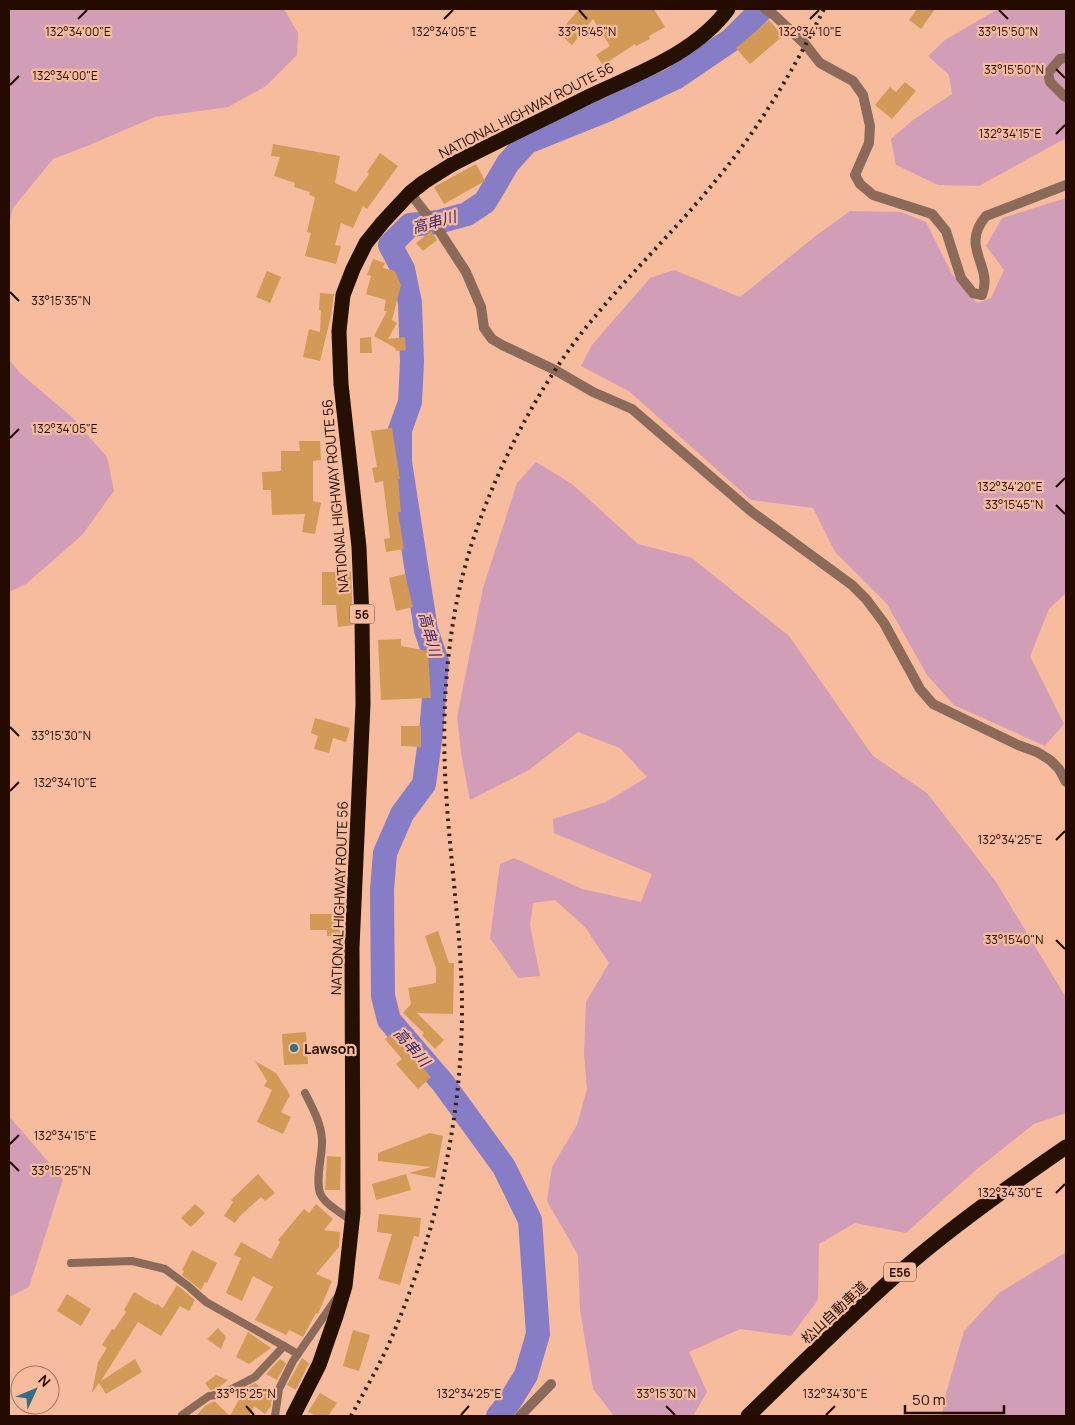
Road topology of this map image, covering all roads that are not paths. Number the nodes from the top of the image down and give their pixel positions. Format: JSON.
{"nodes":[{"id":1,"x":728,"y":9,"type":"edge"},
{"id":2,"x":765,"y":9,"type":"edge"},
{"id":3,"x":1066,"y":58,"type":"edge"},
{"id":4,"x":1066,"y":96,"type":"edge"},
{"id":5,"x":1066,"y":185,"type":"edge"},
{"id":6,"x":410,"y":193,"type":"junction"},
{"id":7,"x":1066,"y":782,"type":"edge"},
{"id":8,"x":305,"y":1092,"type":"dead end"},
{"id":9,"x":1066,"y":1147,"type":"edge"},
{"id":10,"x":352,"y":1221,"type":"junction"},
{"id":11,"x":71,"y":1263,"type":"dead end"},
{"id":12,"x":345,"y":1286,"type":"junction"},
{"id":13,"x":284,"y":1346,"type":"junction"},
{"id":14,"x":298,"y":1354,"type":"junction"},
{"id":15,"x":551,"y":1384,"type":"dead end"},
{"id":16,"x":182,"y":1415,"type":"dead end"},
{"id":17,"x":275,"y":1416,"type":"edge"},
{"id":18,"x":293,"y":1416,"type":"edge"},
{"id":19,"x":520,"y":1416,"type":"edge"},
{"id":20,"x":748,"y":1416,"type":"edge"}],
"edges":[{"from":1,"to":6,"type":"highway","name":"NATIONAL HIGHWAY ROUTE 56","number":"56"},
{"from":2,"to":5,"type":"street"},
{"from":3,"to":4,"type":"street"},
{"from":6,"to":7,"type":"street"},
{"from":6,"to":10,"type":"highway","name":"NATIONAL HIGHWAY ROUTE 56","number":"56"},
{"from":8,"to":10,"type":"lane"},
{"from":9,"to":20,"type":"highway","name":"松山自動車道","number":"E56"},
{"from":10,"to":12,"type":"highway","name":"NATIONAL HIGHWAY ROUTE 56","number":"56"},
{"from":11,"to":13,"type":"lane"},
{"from":12,"to":14,"type":"lane"},
{"from":12,"to":18,"type":"highway","name":"NATIONAL HIGHWAY ROUTE 56","number":"56"},
{"from":13,"to":14,"type":"lane"},
{"from":13,"to":16,"type":"lane"},
{"from":14,"to":17,"type":"lane"},
{"from":15,"to":19,"type":"street"}]}
